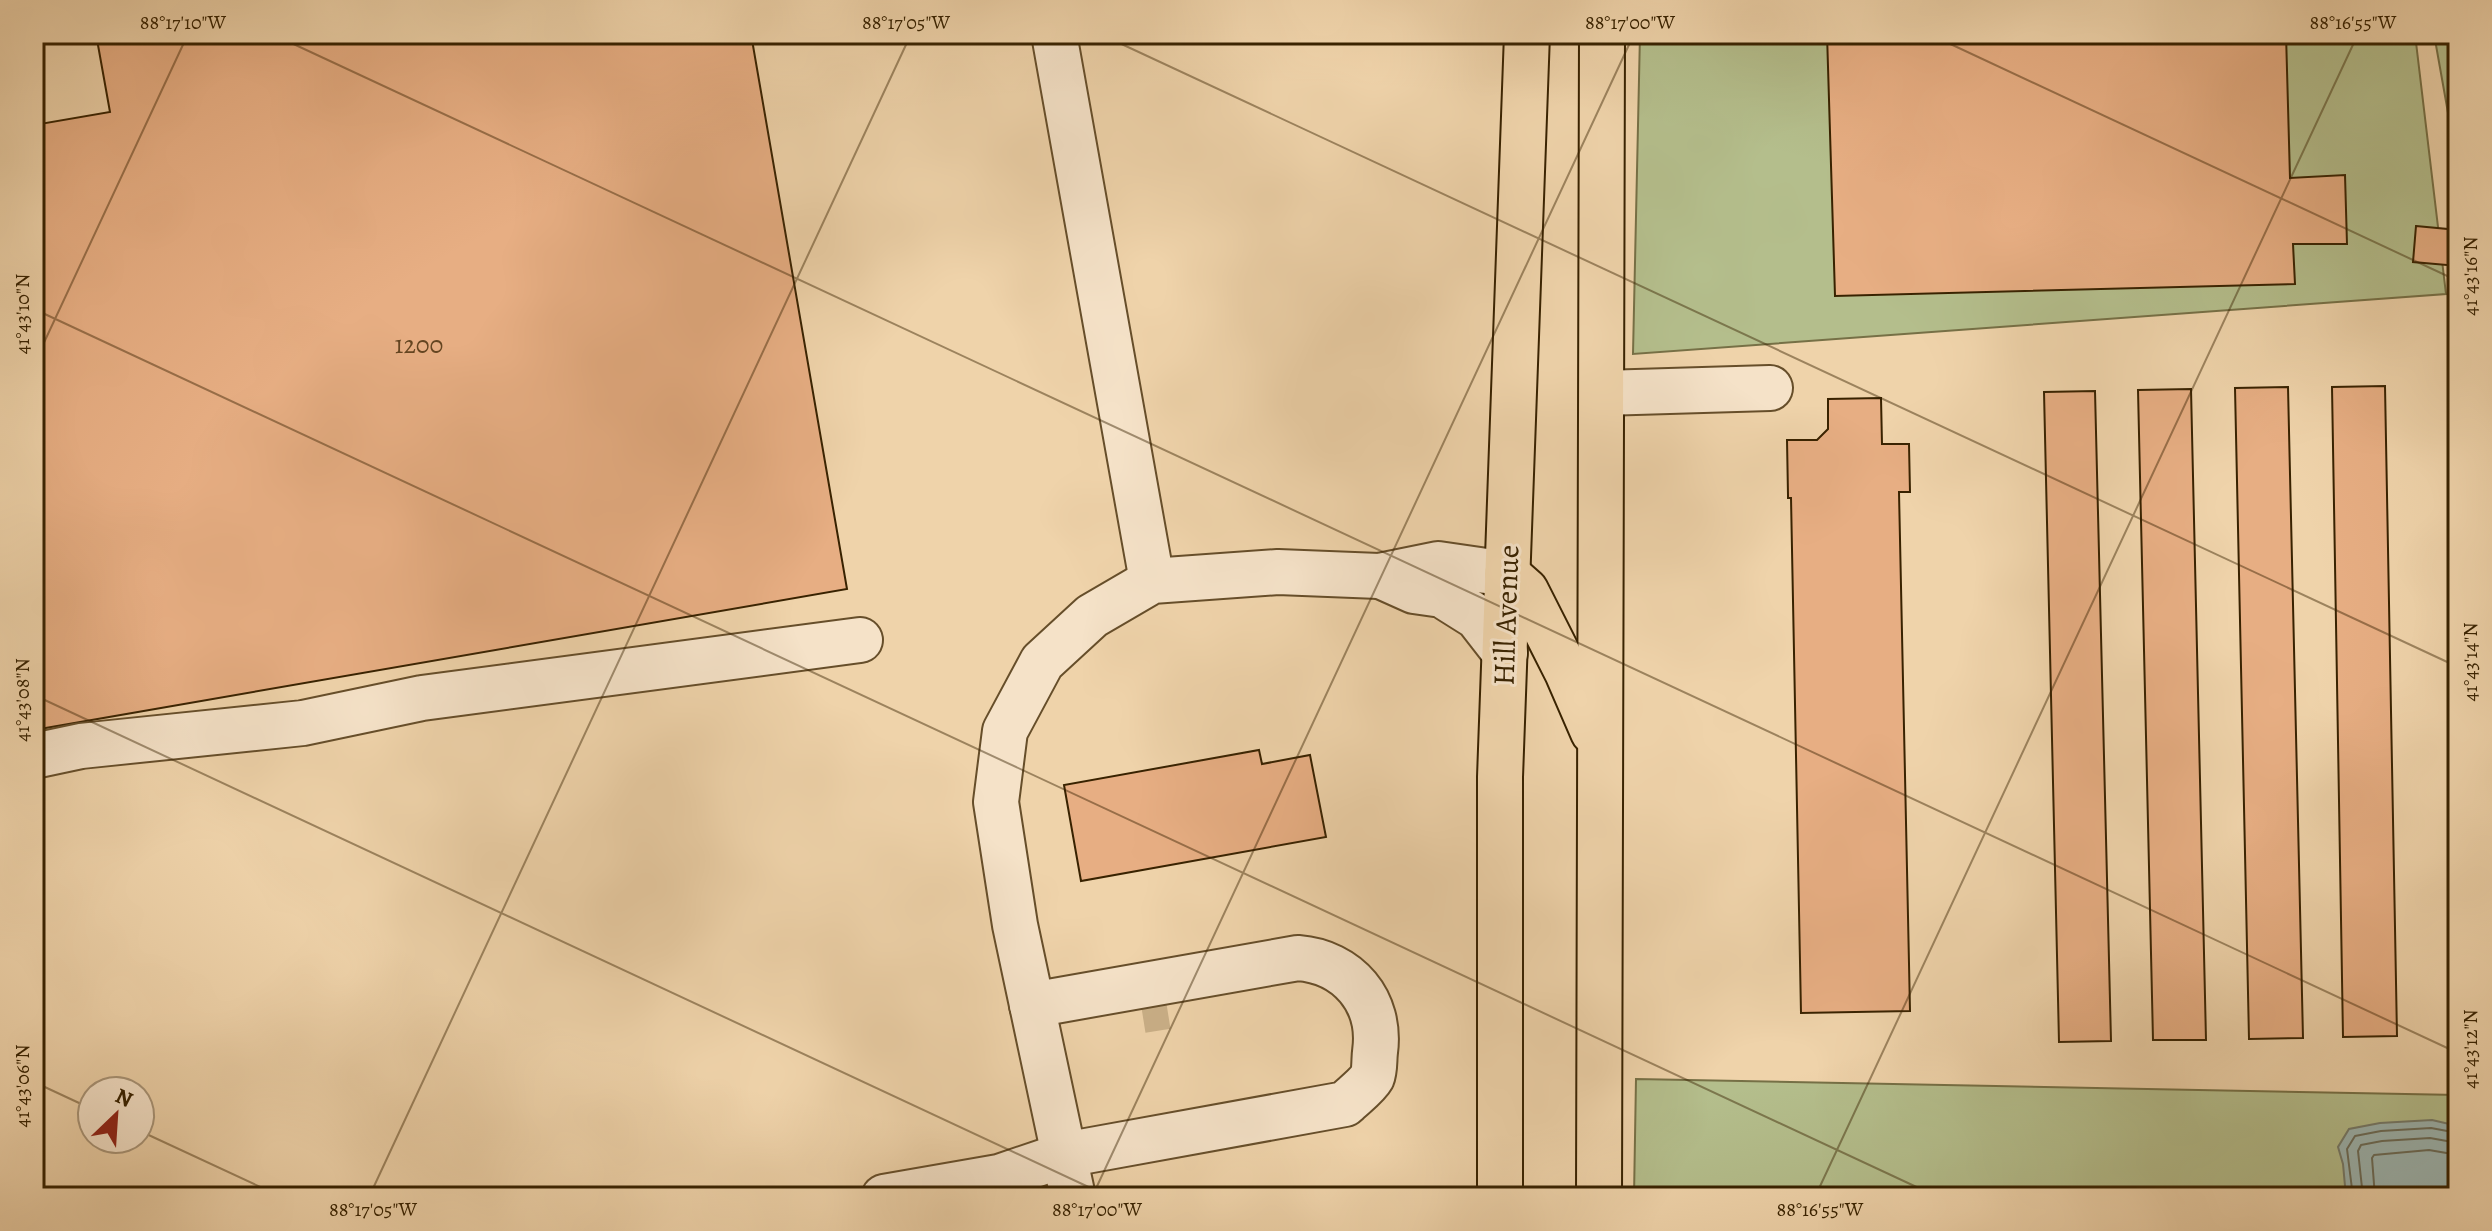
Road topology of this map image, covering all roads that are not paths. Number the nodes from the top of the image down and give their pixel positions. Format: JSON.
{"nodes":[{"id":1,"x":1054,"y":34,"type":"edge"},
{"id":2,"x":1527,"y":34,"type":"edge"},
{"id":3,"x":1602,"y":34,"type":"edge"},
{"id":4,"x":1770,"y":388,"type":"dead end"},
{"id":5,"x":1602,"y":393,"type":"junction"},
{"id":6,"x":1507,"y":574,"type":"junction"},
{"id":7,"x":1379,"y":576,"type":"junction"},
{"id":8,"x":1152,"y":581,"type":"junction"},
{"id":9,"x":860,"y":640,"type":"dead end"},
{"id":10,"x":1505,"y":653,"type":"junction"},
{"id":11,"x":1600,"y":749,"type":"junction"},
{"id":12,"x":34,"y":756,"type":"edge"},
{"id":13,"x":1034,"y":1018,"type":"junction"},
{"id":14,"x":1288,"y":1115,"type":"junction"},
{"id":15,"x":1042,"y":1173,"type":"edge"},
{"id":16,"x":884,"y":1197,"type":"edge"},
{"id":17,"x":1073,"y":1197,"type":"edge"},
{"id":18,"x":1500,"y":1197,"type":"edge"},
{"id":19,"x":1599,"y":1197,"type":"edge"}],
"edges":[{"from":1,"to":8,"type":"lane"},
{"from":2,"to":6,"type":"main road","name":"Hill Avenue"},
{"from":3,"to":5,"type":"main road"},
{"from":4,"to":5,"type":"lane"},
{"from":5,"to":11,"type":"main road"},
{"from":6,"to":7,"type":"lane"},
{"from":6,"to":10,"type":"main road","name":"Hill Avenue"},
{"from":6,"to":11,"type":"main road"},
{"from":7,"to":8,"type":"lane"},
{"from":7,"to":10,"type":"lane"},
{"from":8,"to":13,"type":"lane"},
{"from":9,"to":12,"type":"lane"},
{"from":10,"to":18,"type":"main road","name":"Hill Avenue"},
{"from":11,"to":19,"type":"main road"},
{"from":13,"to":14,"type":"lane"},
{"from":13,"to":14,"type":"lane"},
{"from":13,"to":15,"type":"lane"},
{"from":14,"to":15,"type":"lane"},
{"from":15,"to":16,"type":"lane"},
{"from":15,"to":17,"type":"lane"}]}
